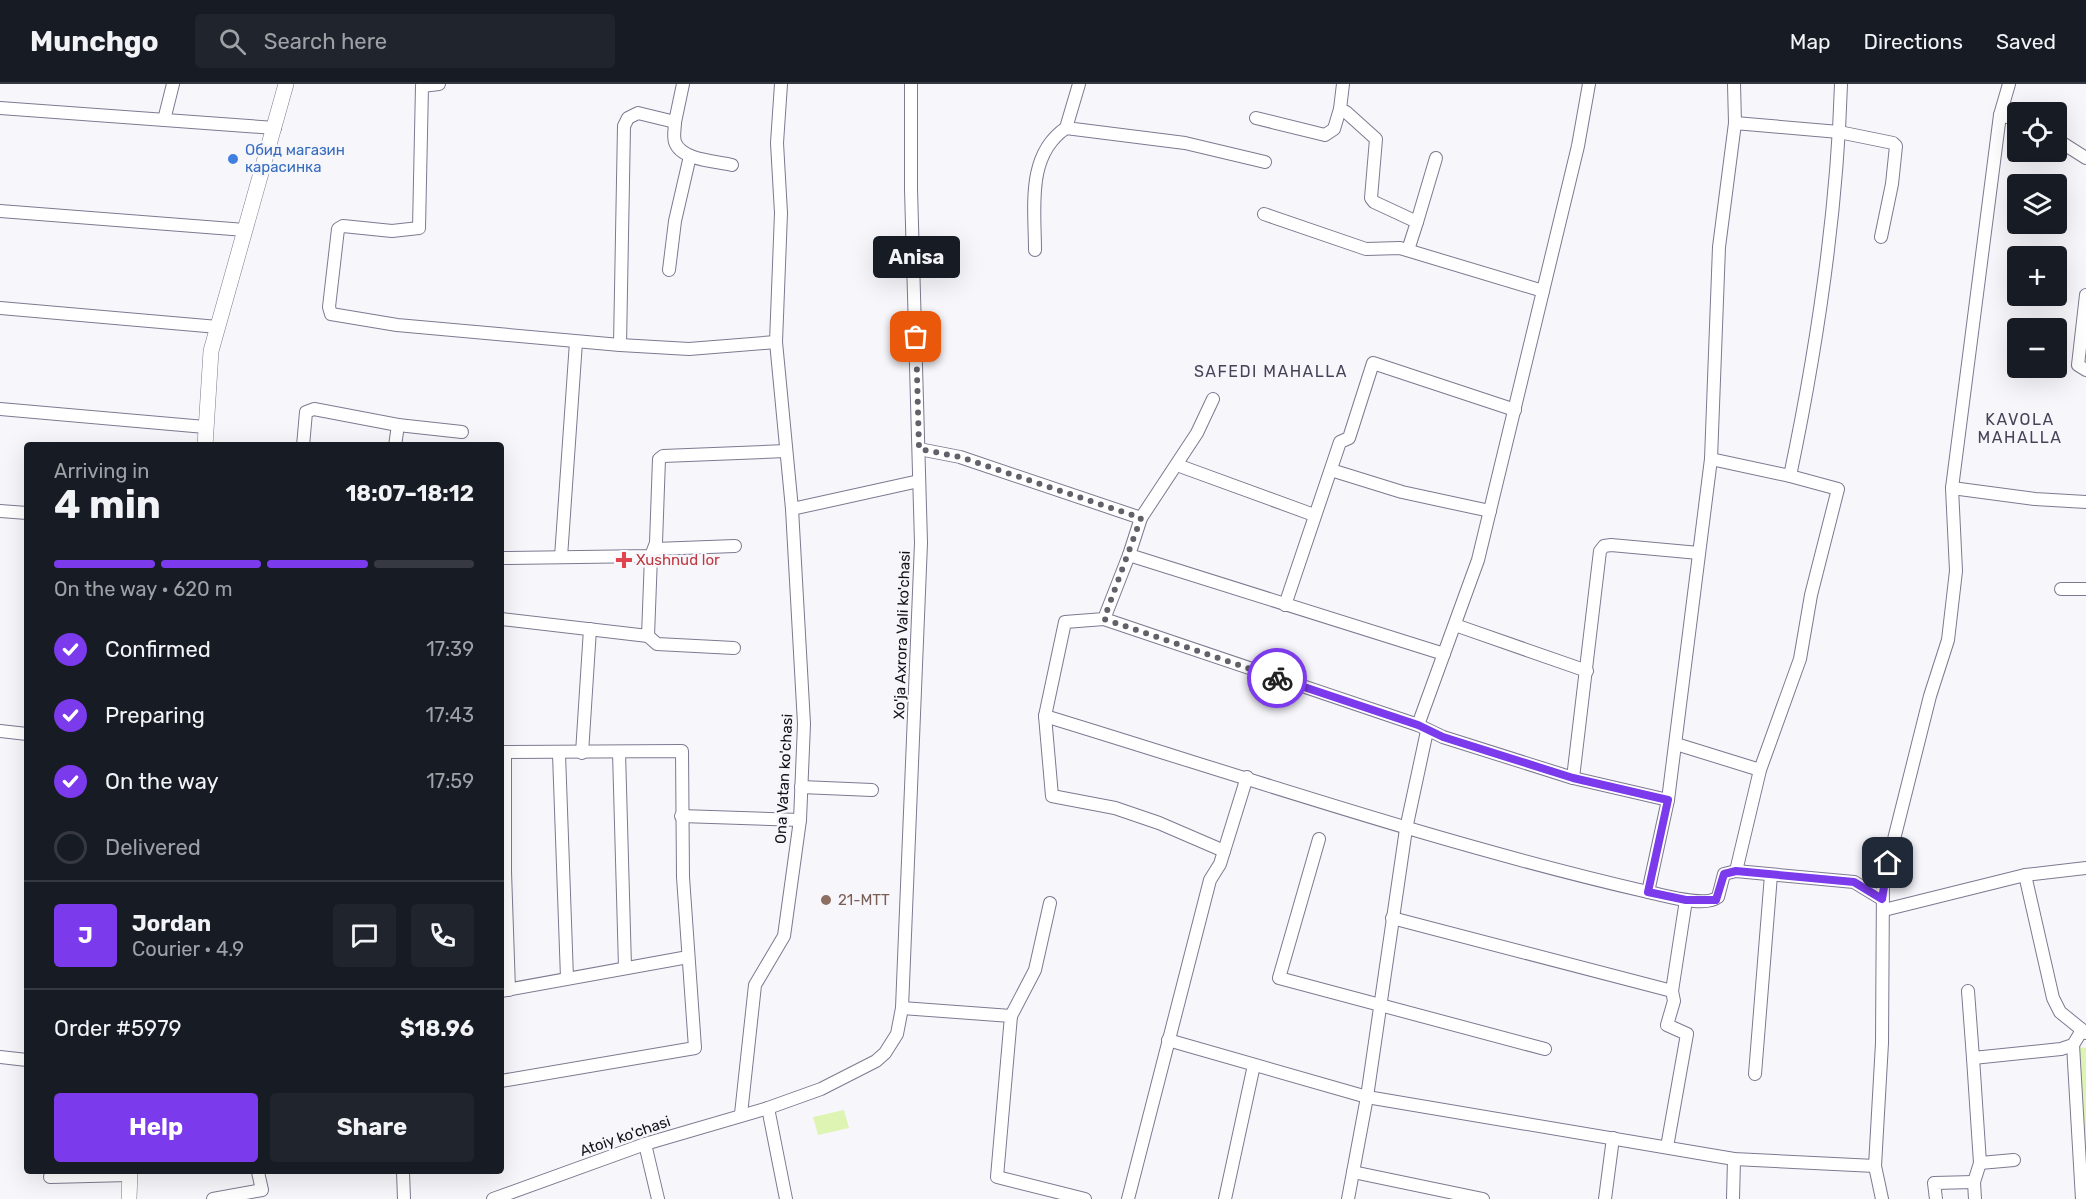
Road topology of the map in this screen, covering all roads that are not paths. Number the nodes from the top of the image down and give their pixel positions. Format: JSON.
{"nodes":[{"id":1,"x":173,"y":84,"type":"edge"},
{"id":2,"x":286,"y":84,"type":"edge"},
{"id":3,"x":439,"y":84,"type":"edge"},
{"id":4,"x":683,"y":84,"type":"edge"},
{"id":5,"x":781,"y":84,"type":"edge"},
{"id":6,"x":911,"y":84,"type":"edge"},
{"id":7,"x":1079,"y":84,"type":"edge"},
{"id":8,"x":1343,"y":84,"type":"edge"},
{"id":9,"x":1589,"y":84,"type":"edge"},
{"id":10,"x":1734,"y":84,"type":"edge"},
{"id":11,"x":1841,"y":84,"type":"edge"},
{"id":12,"x":2009,"y":84,"type":"edge"},
{"id":13,"x":0,"y":108,"type":"edge"},
{"id":14,"x":1340,"y":109,"type":"junction"},
{"id":15,"x":2000,"y":116,"type":"junction"},
{"id":16,"x":1256,"y":118,"type":"dead end"},
{"id":17,"x":2007,"y":118,"type":"edge"},
{"id":18,"x":164,"y":120,"type":"junction"},
{"id":19,"x":675,"y":122,"type":"junction"},
{"id":20,"x":1735,"y":123,"type":"junction"},
{"id":21,"x":274,"y":128,"type":"junction"},
{"id":22,"x":1066,"y":129,"type":"junction"},
{"id":23,"x":1839,"y":132,"type":"junction"},
{"id":24,"x":2067,"y":146,"type":"edge"},
{"id":25,"x":690,"y":156,"type":"junction"},
{"id":26,"x":1436,"y":158,"type":"dead end"},
{"id":27,"x":2086,"y":158,"type":"edge"},
{"id":28,"x":1265,"y":162,"type":"dead end"},
{"id":29,"x":732,"y":165,"type":"dead end"},
{"id":30,"x":0,"y":211,"type":"edge"},
{"id":31,"x":1264,"y":214,"type":"dead end"},
{"id":32,"x":1417,"y":222,"type":"junction"},
{"id":33,"x":245,"y":231,"type":"junction"},
{"id":34,"x":1881,"y":237,"type":"dead end"},
{"id":35,"x":1035,"y":250,"type":"dead end"},
{"id":36,"x":1408,"y":250,"type":"junction"},
{"id":37,"x":669,"y":270,"type":"dead end"},
{"id":38,"x":1543,"y":291,"type":"junction"},
{"id":39,"x":2086,"y":295,"type":"edge"},
{"id":40,"x":0,"y":308,"type":"edge"},
{"id":41,"x":218,"y":327,"type":"junction"},
{"id":42,"x":576,"y":342,"type":"junction"},
{"id":43,"x":776,"y":342,"type":"junction"},
{"id":44,"x":620,"y":345,"type":"junction"},
{"id":45,"x":2086,"y":370,"type":"edge"},
{"id":46,"x":1213,"y":399,"type":"dead end"},
{"id":47,"x":0,"y":409,"type":"edge"},
{"id":48,"x":1515,"y":410,"type":"junction"},
{"id":49,"x":398,"y":425,"type":"junction"},
{"id":50,"x":205,"y":427,"type":"junction"},
{"id":51,"x":462,"y":432,"type":"dead end"},
{"id":52,"x":205,"y":442,"type":"edge"},
{"id":53,"x":303,"y":442,"type":"edge"},
{"id":54,"x":396,"y":442,"type":"edge"},
{"id":55,"x":919,"y":449,"type":"junction"},
{"id":56,"x":786,"y":451,"type":"junction"},
{"id":57,"x":1711,"y":459,"type":"junction"},
{"id":58,"x":1177,"y":465,"type":"junction"},
{"id":59,"x":1331,"y":470,"type":"junction"},
{"id":60,"x":1790,"y":476,"type":"junction"},
{"id":61,"x":920,"y":481,"type":"junction"},
{"id":62,"x":1952,"y":488,"type":"junction"},
{"id":63,"x":2086,"y":501,"type":"edge"},
{"id":64,"x":792,"y":509,"type":"junction"},
{"id":65,"x":0,"y":511,"type":"edge"},
{"id":66,"x":1490,"y":511,"type":"junction"},
{"id":67,"x":24,"y":513,"type":"edge"},
{"id":68,"x":1314,"y":515,"type":"junction"},
{"id":69,"x":1141,"y":518,"type":"junction"},
{"id":70,"x":735,"y":546,"type":"dead end"},
{"id":71,"x":653,"y":553,"type":"junction"},
{"id":72,"x":1699,"y":553,"type":"junction"},
{"id":73,"x":1129,"y":555,"type":"junction"},
{"id":74,"x":561,"y":557,"type":"junction"},
{"id":75,"x":504,"y":558,"type":"edge"},
{"id":76,"x":2061,"y":589,"type":"dead end"},
{"id":77,"x":2086,"y":589,"type":"edge"},
{"id":78,"x":1285,"y":605,"type":"junction"},
{"id":79,"x":504,"y":619,"type":"edge"},
{"id":80,"x":1104,"y":619,"type":"junction"},
{"id":81,"x":1455,"y":626,"type":"junction"},
{"id":82,"x":590,"y":629,"type":"junction"},
{"id":83,"x":648,"y":636,"type":"junction"},
{"id":84,"x":734,"y":648,"type":"dead end"},
{"id":85,"x":1444,"y":654,"type":"junction"},
{"id":86,"x":1587,"y":671,"type":"junction"},
{"id":87,"x":1045,"y":716,"type":"junction"},
{"id":88,"x":1422,"y":728,"type":"junction"},
{"id":89,"x":0,"y":731,"type":"edge"},
{"id":90,"x":24,"y":734,"type":"edge"},
{"id":91,"x":1676,"y":744,"type":"junction"},
{"id":92,"x":504,"y":752,"type":"edge"},
{"id":93,"x":619,"y":752,"type":"junction"},
{"id":94,"x":582,"y":753,"type":"junction"},
{"id":95,"x":559,"y":754,"type":"junction"},
{"id":96,"x":1760,"y":770,"type":"junction"},
{"id":97,"x":1247,"y":777,"type":"junction"},
{"id":98,"x":1573,"y":778,"type":"junction"},
{"id":99,"x":801,"y":787,"type":"junction"},
{"id":100,"x":872,"y":790,"type":"dead end"},
{"id":101,"x":1668,"y":800,"type":"junction"},
{"id":102,"x":504,"y":812,"type":"edge"},
{"id":103,"x":681,"y":816,"type":"junction"},
{"id":104,"x":800,"y":820,"type":"junction"},
{"id":105,"x":1406,"y":830,"type":"junction"},
{"id":106,"x":1318,"y":839,"type":"dead end"},
{"id":107,"x":1224,"y":851,"type":"junction"},
{"id":108,"x":2086,"y":868,"type":"edge"},
{"id":109,"x":1736,"y":871,"type":"junction"},
{"id":110,"x":1772,"y":875,"type":"junction"},
{"id":111,"x":2025,"y":875,"type":"junction"},
{"id":112,"x":1648,"y":892,"type":"junction"},
{"id":113,"x":1686,"y":900,"type":"junction"},
{"id":114,"x":1050,"y":903,"type":"dead end"},
{"id":115,"x":1883,"y":904,"type":"junction"},
{"id":116,"x":1392,"y":918,"type":"junction"},
{"id":117,"x":688,"y":957,"type":"junction"},
{"id":118,"x":625,"y":967,"type":"junction"},
{"id":119,"x":567,"y":978,"type":"junction"},
{"id":120,"x":505,"y":990,"type":"edge"},
{"id":121,"x":1672,"y":991,"type":"junction"},
{"id":122,"x":1968,"y":991,"type":"dead end"},
{"id":123,"x":1378,"y":1006,"type":"junction"},
{"id":124,"x":902,"y":1008,"type":"junction"},
{"id":125,"x":1011,"y":1016,"type":"junction"},
{"id":126,"x":2084,"y":1031,"type":"edge"},
{"id":127,"x":1168,"y":1041,"type":"junction"},
{"id":128,"x":2073,"y":1045,"type":"junction"},
{"id":129,"x":1545,"y":1049,"type":"dead end"},
{"id":130,"x":0,"y":1057,"type":"edge"},
{"id":131,"x":1973,"y":1058,"type":"junction"},
{"id":132,"x":24,"y":1060,"type":"edge"},
{"id":133,"x":1254,"y":1065,"type":"junction"},
{"id":134,"x":1755,"y":1074,"type":"dead end"},
{"id":135,"x":504,"y":1080,"type":"edge"},
{"id":136,"x":1367,"y":1097,"type":"junction"},
{"id":137,"x":768,"y":1108,"type":"junction"},
{"id":138,"x":741,"y":1114,"type":"junction"},
{"id":139,"x":1613,"y":1138,"type":"junction"},
{"id":140,"x":645,"y":1143,"type":"junction"},
{"id":141,"x":1667,"y":1147,"type":"junction"},
{"id":142,"x":1734,"y":1159,"type":"junction"},
{"id":143,"x":2014,"y":1161,"type":"dead end"},
{"id":144,"x":1980,"y":1163,"type":"junction"},
{"id":145,"x":1875,"y":1166,"type":"junction"},
{"id":146,"x":1353,"y":1172,"type":"junction"},
{"id":147,"x":110,"y":1174,"type":"edge"},
{"id":148,"x":130,"y":1174,"type":"edge"},
{"id":149,"x":258,"y":1174,"type":"edge"},
{"id":150,"x":403,"y":1174,"type":"edge"},
{"id":151,"x":50,"y":1177,"type":"dead end"},
{"id":152,"x":1974,"y":1182,"type":"junction"},
{"id":153,"x":129,"y":1199,"type":"edge"},
{"id":154,"x":213,"y":1199,"type":"edge"},
{"id":155,"x":404,"y":1199,"type":"edge"},
{"id":156,"x":493,"y":1199,"type":"edge"},
{"id":157,"x":658,"y":1199,"type":"edge"},
{"id":158,"x":786,"y":1199,"type":"edge"},
{"id":159,"x":1085,"y":1199,"type":"edge"},
{"id":160,"x":1128,"y":1199,"type":"edge"},
{"id":161,"x":1225,"y":1199,"type":"edge"},
{"id":162,"x":1348,"y":1199,"type":"edge"},
{"id":163,"x":1483,"y":1199,"type":"edge"},
{"id":164,"x":1605,"y":1199,"type":"edge"},
{"id":165,"x":1733,"y":1199,"type":"edge"},
{"id":166,"x":1882,"y":1199,"type":"edge"},
{"id":167,"x":1935,"y":1199,"type":"edge"},
{"id":168,"x":1975,"y":1199,"type":"edge"},
{"id":169,"x":2082,"y":1199,"type":"edge"}],
"edges":[{"from":1,"to":18,"type":"street"},
{"from":2,"to":21,"type":"main road"},
{"from":3,"to":42,"type":"street"},
{"from":4,"to":19,"type":"street"},
{"from":5,"to":43,"type":"street","name":"Ona Vatan ko'chasi"},
{"from":6,"to":55,"type":"street","name":"Xo'ja Axrora Vali ko'chasi"},
{"from":7,"to":22,"type":"street"},
{"from":8,"to":14,"type":"street"},
{"from":9,"to":38,"type":"street"},
{"from":10,"to":20,"type":"street"},
{"from":11,"to":23,"type":"street"},
{"from":12,"to":15,"type":"street"},
{"from":13,"to":18,"type":"street"},
{"from":14,"to":16,"type":"street"},
{"from":14,"to":32,"type":"street"},
{"from":15,"to":17,"type":"street"},
{"from":15,"to":62,"type":"street"},
{"from":18,"to":21,"type":"street"},
{"from":19,"to":25,"type":"street"},
{"from":19,"to":44,"type":"street"},
{"from":20,"to":23,"type":"street"},
{"from":20,"to":57,"type":"street"},
{"from":21,"to":33,"type":"main road"},
{"from":22,"to":28,"type":"street"},
{"from":22,"to":35,"type":"street"},
{"from":23,"to":34,"type":"street"},
{"from":23,"to":60,"type":"street"},
{"from":24,"to":27,"type":"street"},
{"from":25,"to":29,"type":"street"},
{"from":25,"to":37,"type":"street"},
{"from":26,"to":32,"type":"street"},
{"from":30,"to":33,"type":"street"},
{"from":31,"to":36,"type":"street"},
{"from":32,"to":36,"type":"street"},
{"from":33,"to":41,"type":"main road"},
{"from":36,"to":38,"type":"street"},
{"from":38,"to":48,"type":"street"},
{"from":39,"to":45,"type":"street"},
{"from":40,"to":41,"type":"street"},
{"from":41,"to":50,"type":"main road"},
{"from":42,"to":44,"type":"street"},
{"from":42,"to":74,"type":"street"},
{"from":43,"to":44,"type":"street"},
{"from":43,"to":56,"type":"street","name":"Ona Vatan ko'chasi"},
{"from":46,"to":58,"type":"street"},
{"from":47,"to":50,"type":"street"},
{"from":48,"to":59,"type":"street"},
{"from":48,"to":66,"type":"street"},
{"from":49,"to":51,"type":"street"},
{"from":49,"to":53,"type":"street"},
{"from":49,"to":54,"type":"street"},
{"from":50,"to":52,"type":"main road"},
{"from":55,"to":61,"type":"street","name":"Xo'ja Axrora Vali ko'chasi"},
{"from":55,"to":69,"type":"street"},
{"from":56,"to":64,"type":"street","name":"Ona Vatan ko'chasi"},
{"from":56,"to":71,"type":"street"},
{"from":57,"to":60,"type":"street"},
{"from":57,"to":72,"type":"street"},
{"from":58,"to":68,"type":"street"},
{"from":58,"to":69,"type":"street"},
{"from":59,"to":66,"type":"street"},
{"from":59,"to":68,"type":"street"},
{"from":60,"to":96,"type":"street"},
{"from":61,"to":64,"type":"street"},
{"from":61,"to":124,"type":"street","name":"Xo'ja Axrora Vali ko'chasi"},
{"from":62,"to":63,"type":"street"},
{"from":62,"to":115,"type":"street"},
{"from":64,"to":99,"type":"street","name":"Ona Vatan ko'chasi"},
{"from":65,"to":67,"type":"street"},
{"from":66,"to":81,"type":"street"},
{"from":68,"to":78,"type":"street"},
{"from":69,"to":73,"type":"street"},
{"from":70,"to":71,"type":"street"},
{"from":71,"to":74,"type":"street"},
{"from":71,"to":83,"type":"street"},
{"from":72,"to":86,"type":"street"},
{"from":72,"to":91,"type":"street"},
{"from":73,"to":78,"type":"street"},
{"from":73,"to":80,"type":"street"},
{"from":74,"to":75,"type":"street"},
{"from":76,"to":77,"type":"street"},
{"from":78,"to":85,"type":"street"},
{"from":79,"to":82,"type":"street"},
{"from":80,"to":87,"type":"street"},
{"from":80,"to":88,"type":"street"},
{"from":81,"to":85,"type":"street"},
{"from":81,"to":86,"type":"street"},
{"from":82,"to":83,"type":"street"},
{"from":82,"to":94,"type":"street"},
{"from":83,"to":84,"type":"street"},
{"from":85,"to":88,"type":"street"},
{"from":86,"to":98,"type":"street"},
{"from":87,"to":97,"type":"street"},
{"from":87,"to":107,"type":"street"},
{"from":88,"to":98,"type":"street"},
{"from":88,"to":105,"type":"street"},
{"from":89,"to":90,"type":"street"},
{"from":91,"to":96,"type":"street"},
{"from":91,"to":101,"type":"street"},
{"from":92,"to":95,"type":"street"},
{"from":93,"to":94,"type":"street"},
{"from":93,"to":103,"type":"street"},
{"from":93,"to":118,"type":"street"},
{"from":94,"to":95,"type":"street"},
{"from":95,"to":119,"type":"street"},
{"from":96,"to":109,"type":"street"},
{"from":97,"to":105,"type":"street"},
{"from":97,"to":107,"type":"street"},
{"from":98,"to":101,"type":"street"},
{"from":99,"to":100,"type":"street"},
{"from":99,"to":104,"type":"street","name":"Ona Vatan ko'chasi"},
{"from":101,"to":112,"type":"street"},
{"from":102,"to":120,"type":"street"},
{"from":103,"to":104,"type":"street"},
{"from":103,"to":117,"type":"street"},
{"from":104,"to":138,"type":"street","name":"Ona Vatan ko'chasi"},
{"from":105,"to":112,"type":"street"},
{"from":105,"to":116,"type":"street"},
{"from":106,"to":123,"type":"street"},
{"from":107,"to":127,"type":"street"},
{"from":108,"to":111,"type":"street"},
{"from":109,"to":110,"type":"street"},
{"from":109,"to":113,"type":"street"},
{"from":110,"to":115,"type":"street"},
{"from":110,"to":134,"type":"street"},
{"from":111,"to":115,"type":"street"},
{"from":111,"to":126,"type":"street"},
{"from":112,"to":113,"type":"street"},
{"from":113,"to":121,"type":"street"},
{"from":114,"to":125,"type":"street"},
{"from":115,"to":145,"type":"street"},
{"from":116,"to":121,"type":"street"},
{"from":116,"to":123,"type":"street"},
{"from":117,"to":118,"type":"street"},
{"from":117,"to":135,"type":"street"},
{"from":118,"to":119,"type":"street"},
{"from":119,"to":120,"type":"street"},
{"from":121,"to":141,"type":"street"},
{"from":122,"to":131,"type":"street"},
{"from":123,"to":129,"type":"street"},
{"from":123,"to":136,"type":"street"},
{"from":124,"to":125,"type":"street"},
{"from":124,"to":137,"type":"street","name":"Xo'ja Axrora Vali ko'chasi"},
{"from":125,"to":159,"type":"street"},
{"from":126,"to":128,"type":"street"},
{"from":127,"to":133,"type":"street"},
{"from":127,"to":160,"type":"street"},
{"from":128,"to":131,"type":"street"},
{"from":128,"to":169,"type":"street"},
{"from":130,"to":132,"type":"street"},
{"from":131,"to":144,"type":"street"},
{"from":133,"to":136,"type":"street"},
{"from":133,"to":161,"type":"street"},
{"from":136,"to":139,"type":"street"},
{"from":136,"to":146,"type":"street"},
{"from":137,"to":138,"type":"street","name":"Atoiy ko'chasi"},
{"from":137,"to":158,"type":"street"},
{"from":138,"to":140,"type":"street","name":"Atoiy ko'chasi"},
{"from":139,"to":141,"type":"street"},
{"from":139,"to":164,"type":"street"},
{"from":140,"to":156,"type":"street","name":"Atoiy ko'chasi"},
{"from":140,"to":157,"type":"street"},
{"from":141,"to":142,"type":"street"},
{"from":142,"to":145,"type":"street"},
{"from":142,"to":165,"type":"street"},
{"from":143,"to":144,"type":"street"},
{"from":144,"to":152,"type":"street"},
{"from":145,"to":166,"type":"street"},
{"from":146,"to":162,"type":"street"},
{"from":146,"to":163,"type":"street"},
{"from":147,"to":151,"type":"street"},
{"from":148,"to":153,"type":"main road"},
{"from":149,"to":154,"type":"street"},
{"from":150,"to":155,"type":"street"},
{"from":152,"to":167,"type":"street"},
{"from":152,"to":168,"type":"street"}]}
